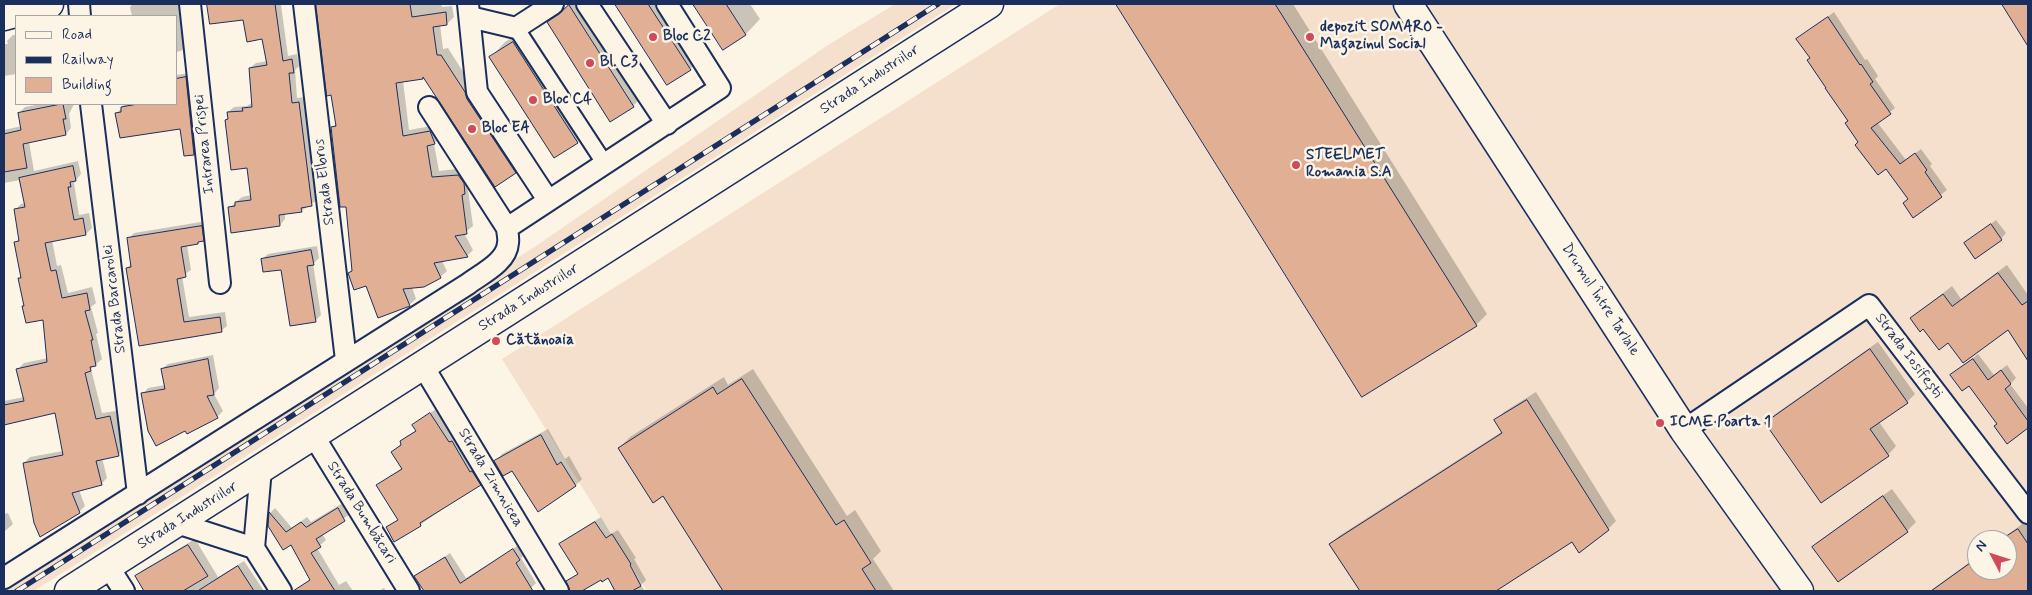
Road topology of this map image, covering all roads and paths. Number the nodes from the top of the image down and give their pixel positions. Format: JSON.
{"nodes":[{"id":1,"x":48,"y":4,"type":"edge"},
{"id":2,"x":190,"y":4,"type":"edge"},
{"id":3,"x":304,"y":4,"type":"edge"},
{"id":4,"x":553,"y":4,"type":"edge"},
{"id":5,"x":587,"y":4,"type":"edge"},
{"id":6,"x":666,"y":4,"type":"edge"},
{"id":7,"x":989,"y":4,"type":"edge"},
{"id":8,"x":1408,"y":4,"type":"edge"},
{"id":9,"x":469,"y":10,"type":"edge"},
{"id":10,"x":4,"y":16,"type":"edge"},
{"id":11,"x":516,"y":28,"type":"junction"},
{"id":12,"x":91,"y":105,"type":"edge"},
{"id":13,"x":429,"y":106,"type":"dead end"},
{"id":14,"x":667,"y":124,"type":"junction"},
{"id":15,"x":605,"y":164,"type":"junction"},
{"id":16,"x":548,"y":200,"type":"junction"},
{"id":17,"x":507,"y":228,"type":"junction"},
{"id":18,"x":220,"y":283,"type":"dead end"},
{"id":19,"x":346,"y":360,"type":"junction"},
{"id":20,"x":422,"y":366,"type":"junction"},
{"id":21,"x":1684,"y":430,"type":"junction"},
{"id":22,"x":313,"y":436,"type":"junction"},
{"id":23,"x":261,"y":469,"type":"junction"},
{"id":24,"x":138,"y":494,"type":"junction"},
{"id":25,"x":2028,"y":513,"type":"edge"},
{"id":26,"x":177,"y":523,"type":"junction"},
{"id":27,"x":254,"y":548,"type":"junction"},
{"id":28,"x":108,"y":566,"type":"junction"},
{"id":29,"x":4,"y":578,"type":"edge"},
{"id":30,"x":69,"y":591,"type":"edge"},
{"id":31,"x":124,"y":591,"type":"edge"},
{"id":32,"x":281,"y":591,"type":"edge"},
{"id":33,"x":409,"y":591,"type":"edge"},
{"id":34,"x":558,"y":591,"type":"edge"},
{"id":35,"x":1799,"y":591,"type":"edge"}],
"edges":[{"from":1,"to":10,"type":"main road"},
{"from":2,"to":18,"type":"street","name":"Intrarea Prispei"},
{"from":3,"to":19,"type":"street","name":"Strada Elbrus"},
{"from":4,"to":11,"type":"street"},
{"from":5,"to":14,"type":"street"},
{"from":6,"to":14,"type":"street"},
{"from":7,"to":20,"type":"main road","name":"Strada Industriilor"},
{"from":8,"to":21,"type":"main road","name":"Drumul Între Tarlale"},
{"from":9,"to":11,"type":"street"},
{"from":9,"to":16,"type":"street"},
{"from":11,"to":15,"type":"street"},
{"from":12,"to":24,"type":"street","name":"Strada Barcarolei"},
{"from":13,"to":17,"type":"street"},
{"from":14,"to":15,"type":"street"},
{"from":15,"to":16,"type":"street"},
{"from":16,"to":17,"type":"street"},
{"from":17,"to":19,"type":"street"},
{"from":19,"to":24,"type":"street"},
{"from":20,"to":22,"type":"main road","name":"Strada Industriilor"},
{"from":20,"to":34,"type":"street","name":"Strada Zimnicea"},
{"from":21,"to":25,"type":"street","name":"Strada Iosifești"},
{"from":21,"to":35,"type":"main road","name":"Drumul Între Tarlale"},
{"from":22,"to":23,"type":"main road","name":"Strada Industriilor"},
{"from":22,"to":33,"type":"street","name":"Strada Bumbăcari"},
{"from":23,"to":26,"type":"main road","name":"Strada Industriilor"},
{"from":23,"to":27,"type":"street"},
{"from":24,"to":29,"type":"street"},
{"from":26,"to":27,"type":"street"},
{"from":26,"to":28,"type":"main road","name":"Strada Industriilor"},
{"from":27,"to":32,"type":"street"},
{"from":28,"to":30,"type":"main road","name":"Strada Industriilor"},
{"from":28,"to":31,"type":"street"}]}
